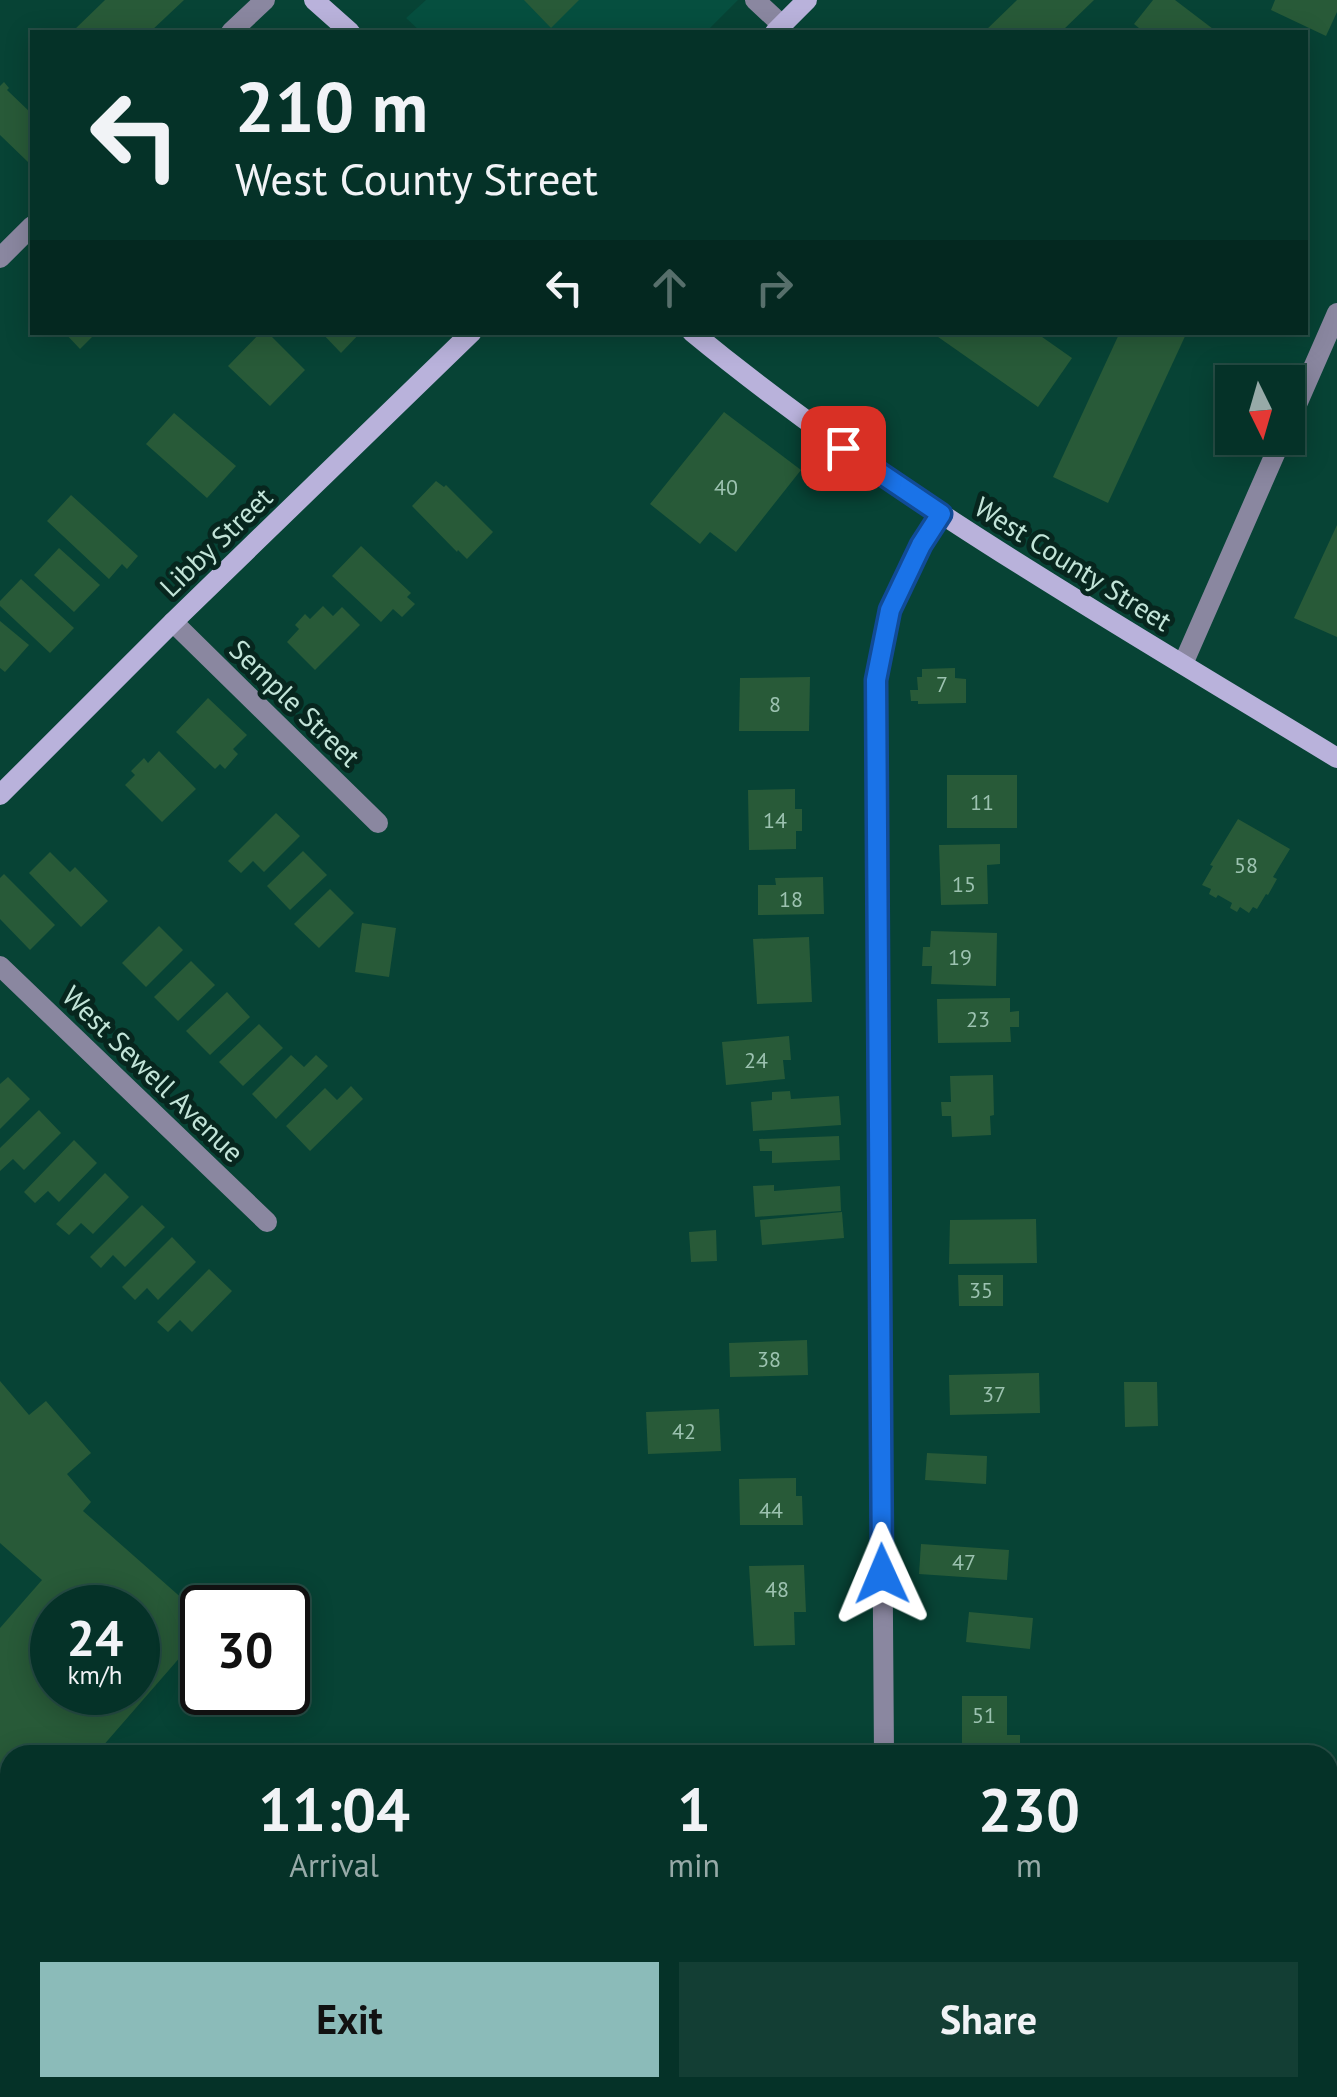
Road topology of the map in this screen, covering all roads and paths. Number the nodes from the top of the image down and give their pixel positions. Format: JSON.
{"nodes":[{"id":1,"x":264,"y":0,"type":"edge"},
{"id":2,"x":314,"y":0,"type":"edge"},
{"id":3,"x":755,"y":0,"type":"edge"},
{"id":4,"x":807,"y":0,"type":"edge"},
{"id":5,"x":778,"y":29,"type":"edge"},
{"id":6,"x":233,"y":30,"type":"edge"},
{"id":7,"x":348,"y":30,"type":"edge"},
{"id":8,"x":30,"y":228,"type":"edge"},
{"id":9,"x":0,"y":258,"type":"edge"},
{"id":10,"x":1337,"y":313,"type":"edge"},
{"id":11,"x":469,"y":335,"type":"edge"},
{"id":12,"x":696,"y":335,"type":"edge"},
{"id":13,"x":1305,"y":387,"type":"edge"},
{"id":14,"x":1275,"y":455,"type":"edge"},
{"id":15,"x":941,"y":514,"type":"junction"},
{"id":16,"x":173,"y":622,"type":"junction"},
{"id":17,"x":1183,"y":664,"type":"junction"},
{"id":18,"x":1337,"y":758,"type":"edge"},
{"id":19,"x":0,"y":795,"type":"edge"},
{"id":20,"x":378,"y":823,"type":"dead end"},
{"id":21,"x":0,"y":966,"type":"edge"},
{"id":22,"x":268,"y":1222,"type":"dead end"},
{"id":23,"x":884,"y":1745,"type":"edge"}],
"edges":[{"from":1,"to":6,"type":"street"},
{"from":2,"to":7,"type":"main road"},
{"from":3,"to":5,"type":"street"},
{"from":4,"to":5,"type":"main road"},
{"from":8,"to":9,"type":"street"},
{"from":10,"to":13,"type":"street"},
{"from":11,"to":16,"type":"main road","name":"Libby Street"},
{"from":12,"to":15,"type":"main road","name":"West County Street"},
{"from":14,"to":17,"type":"street"},
{"from":15,"to":17,"type":"main road","name":"West County Street"},
{"from":15,"to":23,"type":"street"},
{"from":16,"to":19,"type":"main road","name":"Libby Street"},
{"from":16,"to":20,"type":"street","name":"Semple Street"},
{"from":17,"to":18,"type":"main road","name":"West County Street"},
{"from":21,"to":22,"type":"street","name":"West Sewell Avenue"}]}
